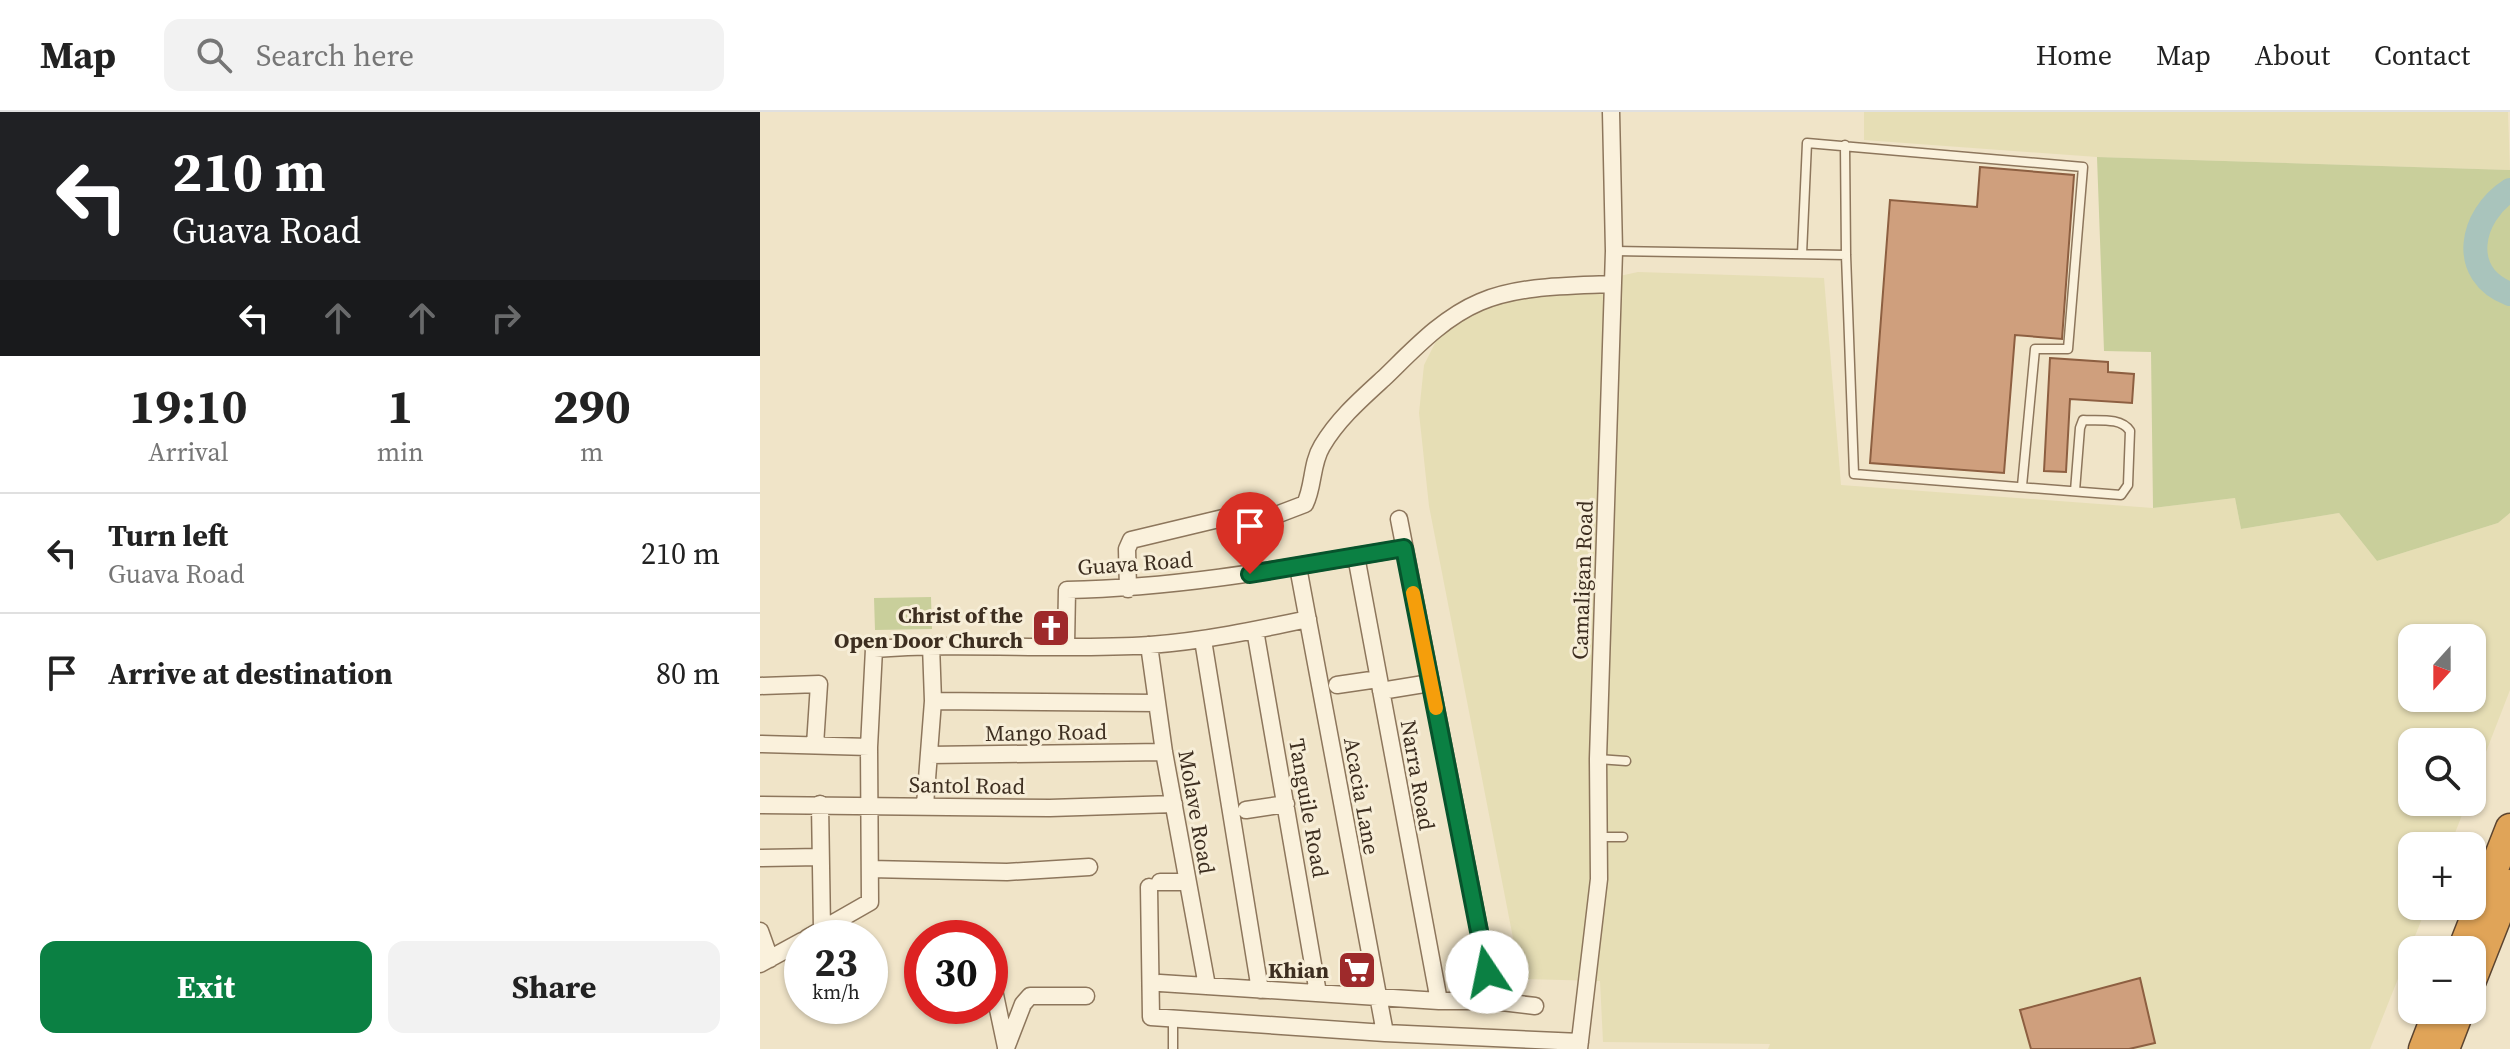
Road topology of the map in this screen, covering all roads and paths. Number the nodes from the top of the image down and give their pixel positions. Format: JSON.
{"nodes":[{"id":1,"x":1611,"y":112,"type":"edge"},
{"id":2,"x":1845,"y":145,"type":"junction"},
{"id":3,"x":1614,"y":251,"type":"junction"},
{"id":4,"x":1802,"y":254,"type":"junction"},
{"id":5,"x":1846,"y":255,"type":"junction"},
{"id":6,"x":1613,"y":284,"type":"junction"},
{"id":7,"x":2022,"y":486,"type":"junction"},
{"id":8,"x":2075,"y":491,"type":"junction"},
{"id":9,"x":1271,"y":517,"type":"dead end"},
{"id":10,"x":1223,"y":518,"type":"dead end"},
{"id":11,"x":1399,"y":519,"type":"dead end"},
{"id":12,"x":1404,"y":548,"type":"junction"},
{"id":13,"x":1356,"y":556,"type":"junction"},
{"id":14,"x":1298,"y":567,"type":"junction"},
{"id":15,"x":1128,"y":589,"type":"junction"},
{"id":16,"x":1308,"y":619,"type":"junction"},
{"id":17,"x":1255,"y":630,"type":"junction"},
{"id":18,"x":1203,"y":640,"type":"junction"},
{"id":19,"x":931,"y":645,"type":"junction"},
{"id":20,"x":1149,"y":645,"type":"junction"},
{"id":21,"x":1066,"y":646,"type":"junction"},
{"id":22,"x":1430,"y":683,"type":"junction"},
{"id":23,"x":1337,"y":685,"type":"dead end"},
{"id":24,"x":1379,"y":685,"type":"junction"},
{"id":25,"x":760,"y":686,"type":"edge"},
{"id":26,"x":933,"y":701,"type":"junction"},
{"id":27,"x":1157,"y":703,"type":"junction"},
{"id":28,"x":760,"y":744,"type":"edge"},
{"id":29,"x":815,"y":745,"type":"junction"},
{"id":30,"x":869,"y":747,"type":"junction"},
{"id":31,"x":1164,"y":752,"type":"junction"},
{"id":32,"x":929,"y":755,"type":"junction"},
{"id":33,"x":1598,"y":759,"type":"junction"},
{"id":34,"x":1626,"y":761,"type":"dead end"},
{"id":35,"x":820,"y":804,"type":"junction"},
{"id":36,"x":1174,"y":804,"type":"junction"},
{"id":37,"x":1286,"y":804,"type":"junction"},
{"id":38,"x":760,"y":805,"type":"edge"},
{"id":39,"x":925,"y":805,"type":"junction"},
{"id":40,"x":869,"y":806,"type":"junction"},
{"id":41,"x":1246,"y":810,"type":"dead end"},
{"id":42,"x":2510,"y":828,"type":"edge"},
{"id":43,"x":1599,"y":837,"type":"junction"},
{"id":44,"x":1623,"y":837,"type":"dead end"},
{"id":45,"x":820,"y":857,"type":"junction"},
{"id":46,"x":760,"y":858,"type":"edge"},
{"id":47,"x":1089,"y":867,"type":"dead end"},
{"id":48,"x":870,"y":869,"type":"junction"},
{"id":49,"x":1187,"y":882,"type":"junction"},
{"id":50,"x":2510,"y":884,"type":"edge"},
{"id":51,"x":812,"y":920,"type":"edge"},
{"id":52,"x":838,"y":920,"type":"edge"},
{"id":53,"x":760,"y":931,"type":"edge"},
{"id":54,"x":2468,"y":936,"type":"edge"},
{"id":55,"x":2486,"y":945,"type":"edge"},
{"id":56,"x":784,"y":951,"type":"edge"},
{"id":57,"x":765,"y":962,"type":"edge"},
{"id":58,"x":1160,"y":983,"type":"dead end"},
{"id":59,"x":1207,"y":986,"type":"junction"},
{"id":60,"x":1260,"y":990,"type":"junction"},
{"id":61,"x":1318,"y":993,"type":"junction"},
{"id":62,"x":1086,"y":996,"type":"dead end"},
{"id":63,"x":1376,"y":997,"type":"junction"},
{"id":64,"x":1439,"y":1001,"type":"junction"},
{"id":65,"x":1493,"y":1001,"type":"junction"},
{"id":66,"x":1535,"y":1006,"type":"dead end"},
{"id":67,"x":1173,"y":1018,"type":"junction"},
{"id":68,"x":1001,"y":1024,"type":"edge"},
{"id":69,"x":2433,"y":1024,"type":"edge"},
{"id":70,"x":2455,"y":1024,"type":"edge"},
{"id":71,"x":1385,"y":1033,"type":"junction"},
{"id":72,"x":1580,"y":1046,"type":"edge"},
{"id":73,"x":1006,"y":1048,"type":"edge"},
{"id":74,"x":1173,"y":1049,"type":"edge"},
{"id":75,"x":2423,"y":1049,"type":"edge"},
{"id":76,"x":2445,"y":1049,"type":"edge"}],
"edges":[{"from":1,"to":3,"type":"street","name":"Camaligan Road"},
{"from":2,"to":4,"type":"lane"},
{"from":2,"to":5,"type":"lane"},
{"from":2,"to":7,"type":"lane"},
{"from":3,"to":4,"type":"lane"},
{"from":3,"to":6,"type":"street","name":"Camaligan Road"},
{"from":4,"to":5,"type":"lane"},
{"from":5,"to":7,"type":"lane"},
{"from":6,"to":9,"type":"street"},
{"from":6,"to":33,"type":"street","name":"Camaligan Road"},
{"from":7,"to":8,"type":"lane"},
{"from":8,"to":8,"type":"lane"},
{"from":10,"to":15,"type":"street"},
{"from":11,"to":12,"type":"street"},
{"from":12,"to":13,"type":"street","name":"Guava Road"},
{"from":12,"to":22,"type":"street"},
{"from":13,"to":14,"type":"street","name":"Guava Road"},
{"from":13,"to":24,"type":"street","name":"Narra Road"},
{"from":14,"to":15,"type":"street","name":"Guava Road"},
{"from":14,"to":16,"type":"street","name":"Acacia Lane"},
{"from":15,"to":21,"type":"street","name":"Guava Road"},
{"from":16,"to":17,"type":"street"},
{"from":16,"to":63,"type":"street","name":"Acacia Lane"},
{"from":17,"to":18,"type":"street"},
{"from":17,"to":37,"type":"street","name":"Tanguile Road"},
{"from":18,"to":20,"type":"street"},
{"from":18,"to":60,"type":"street"},
{"from":19,"to":21,"type":"street"},
{"from":19,"to":26,"type":"street"},
{"from":19,"to":30,"type":"street"},
{"from":20,"to":21,"type":"street"},
{"from":20,"to":27,"type":"street","name":"Molave Road"},
{"from":22,"to":24,"type":"street"},
{"from":22,"to":65,"type":"street"},
{"from":23,"to":24,"type":"street"},
{"from":24,"to":64,"type":"street","name":"Narra Road"},
{"from":25,"to":29,"type":"street"},
{"from":26,"to":27,"type":"street"},
{"from":26,"to":32,"type":"street"},
{"from":27,"to":31,"type":"street","name":"Molave Road"},
{"from":28,"to":29,"type":"street"},
{"from":29,"to":30,"type":"street"},
{"from":30,"to":40,"type":"street"},
{"from":31,"to":32,"type":"street","name":"Mango Road"},
{"from":31,"to":36,"type":"street","name":"Molave Road"},
{"from":32,"to":39,"type":"street"},
{"from":33,"to":34,"type":"lane"},
{"from":33,"to":43,"type":"street","name":"Camaligan Road"},
{"from":35,"to":38,"type":"street","name":"Santol Road"},
{"from":35,"to":40,"type":"street","name":"Santol Road"},
{"from":35,"to":45,"type":"street"},
{"from":36,"to":39,"type":"street","name":"Santol Road"},
{"from":36,"to":49,"type":"street","name":"Molave Road"},
{"from":37,"to":41,"type":"street"},
{"from":37,"to":61,"type":"street","name":"Tanguile Road"},
{"from":39,"to":40,"type":"street","name":"Santol Road"},
{"from":40,"to":48,"type":"street"},
{"from":42,"to":54,"type":"highway"},
{"from":43,"to":44,"type":"lane"},
{"from":43,"to":72,"type":"street","name":"Camaligan Road"},
{"from":45,"to":46,"type":"street"},
{"from":45,"to":51,"type":"street"},
{"from":47,"to":48,"type":"street"},
{"from":48,"to":52,"type":"street"},
{"from":49,"to":59,"type":"street","name":"Molave Road"},
{"from":49,"to":67,"type":"street"},
{"from":50,"to":55,"type":"highway"},
{"from":53,"to":57,"type":"street"},
{"from":56,"to":57,"type":"street"},
{"from":58,"to":59,"type":"street"},
{"from":59,"to":60,"type":"street"},
{"from":60,"to":61,"type":"street"},
{"from":61,"to":63,"type":"street"},
{"from":62,"to":73,"type":"street"},
{"from":63,"to":64,"type":"street"},
{"from":63,"to":71,"type":"street","name":"Acacia Lane"},
{"from":64,"to":65,"type":"street"},
{"from":65,"to":66,"type":"street"},
{"from":67,"to":71,"type":"street"},
{"from":67,"to":74,"type":"lane"},
{"from":68,"to":73,"type":"street"},
{"from":69,"to":75,"type":"highway"},
{"from":70,"to":76,"type":"highway"},
{"from":71,"to":72,"type":"street"}]}
